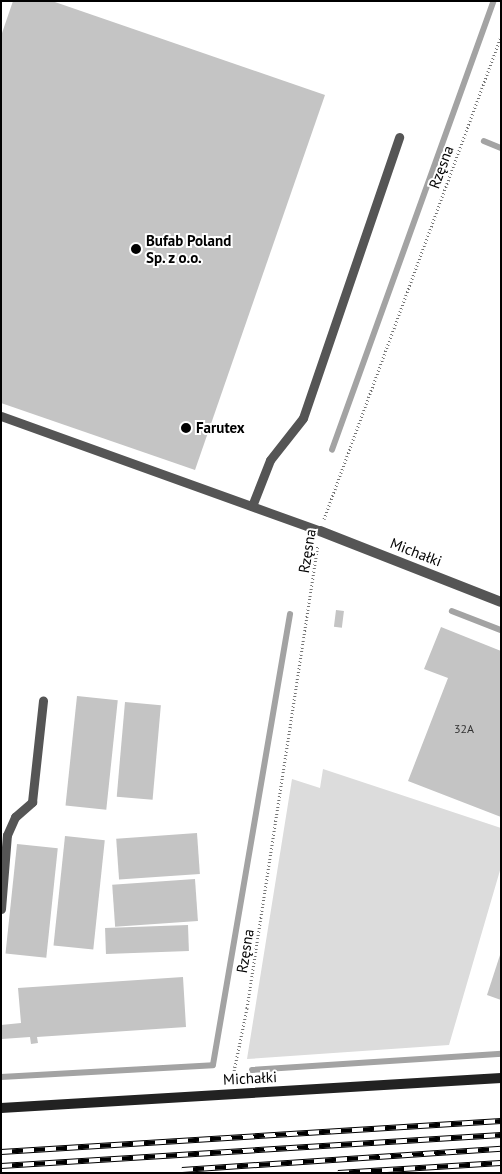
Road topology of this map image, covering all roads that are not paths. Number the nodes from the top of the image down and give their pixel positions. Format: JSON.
{"nodes":[{"id":1,"x":399,"y":136,"type":"dead end"},
{"id":2,"x":1,"y":416,"type":"edge"},
{"id":3,"x":252,"y":506,"type":"junction"},
{"id":4,"x":320,"y":531,"type":"joint"},
{"id":5,"x":501,"y":602,"type":"edge"},
{"id":6,"x":43,"y":701,"type":"dead end"},
{"id":7,"x":1,"y":909,"type":"edge"},
{"id":8,"x":501,"y":1078,"type":"edge"},
{"id":9,"x":1,"y":1108,"type":"edge"}],
"edges":[{"from":1,"to":3,"type":"lane"},
{"from":2,"to":3,"type":"lane"},
{"from":3,"to":4,"type":"lane"},
{"from":4,"to":5,"type":"street","name":"Michałki"},
{"from":6,"to":7,"type":"lane"},
{"from":8,"to":9,"type":"street","name":"Michałki"}]}
